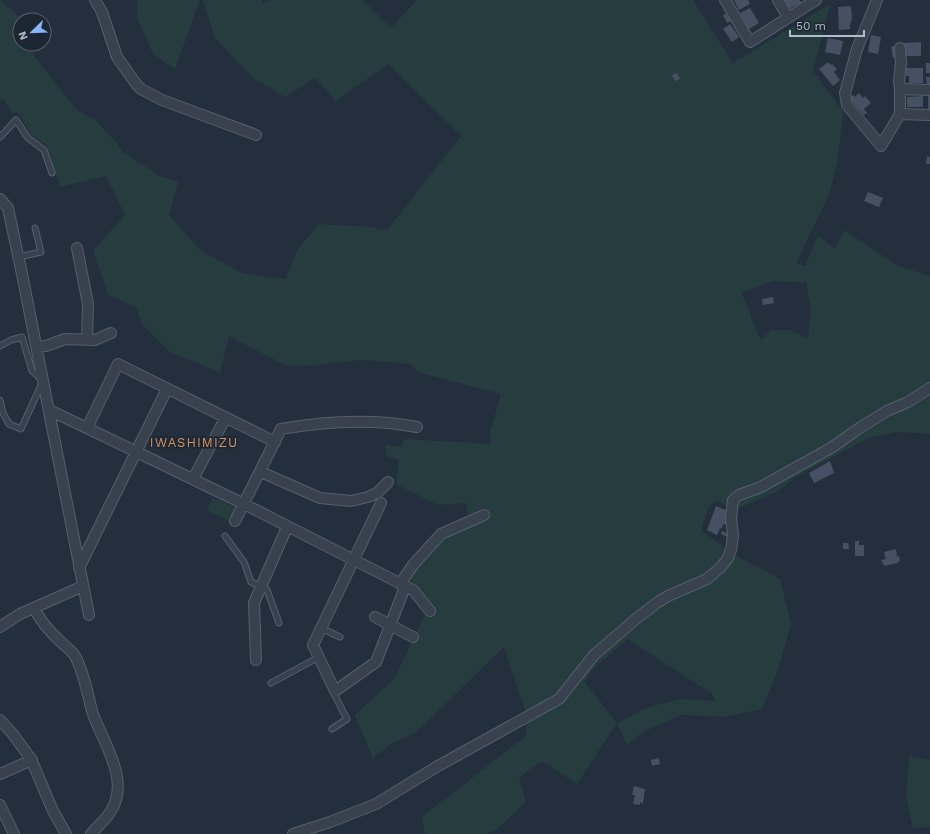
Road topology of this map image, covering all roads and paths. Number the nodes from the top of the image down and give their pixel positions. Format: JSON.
{"nodes":[{"id":1,"x":95,"y":0,"type":"edge"},
{"id":2,"x":725,"y":0,"type":"edge"},
{"id":3,"x":778,"y":0,"type":"edge"},
{"id":4,"x":816,"y":0,"type":"edge"},
{"id":5,"x":877,"y":0,"type":"edge"},
{"id":6,"x":785,"y":12,"type":"dead end"},
{"id":7,"x":900,"y":48,"type":"dead end"},
{"id":8,"x":900,"y":89,"type":"junction"},
{"id":9,"x":930,"y":90,"type":"edge"},
{"id":10,"x":900,"y":114,"type":"junction"},
{"id":11,"x":930,"y":115,"type":"edge"},
{"id":12,"x":256,"y":135,"type":"dead end"},
{"id":13,"x":0,"y":137,"type":"edge"},
{"id":14,"x":52,"y":173,"type":"dead end"},
{"id":15,"x":0,"y":199,"type":"edge"},
{"id":16,"x":35,"y":228,"type":"dead end"},
{"id":17,"x":77,"y":248,"type":"dead end"},
{"id":18,"x":19,"y":257,"type":"junction"},
{"id":19,"x":111,"y":333,"type":"dead end"},
{"id":20,"x":87,"y":340,"type":"junction"},
{"id":21,"x":0,"y":346,"type":"edge"},
{"id":22,"x":37,"y":347,"type":"junction"},
{"id":23,"x":43,"y":382,"type":"junction"},
{"id":24,"x":930,"y":388,"type":"edge"},
{"id":25,"x":167,"y":389,"type":"junction"},
{"id":26,"x":0,"y":400,"type":"edge"},
{"id":27,"x":48,"y":410,"type":"junction"},
{"id":28,"x":226,"y":417,"type":"junction"},
{"id":29,"x":417,"y":427,"type":"dead end"},
{"id":30,"x":87,"y":428,"type":"junction"},
{"id":31,"x":275,"y":442,"type":"junction"},
{"id":32,"x":137,"y":452,"type":"junction"},
{"id":33,"x":261,"y":472,"type":"junction"},
{"id":34,"x":193,"y":479,"type":"junction"},
{"id":35,"x":388,"y":482,"type":"dead end"},
{"id":36,"x":381,"y":503,"type":"dead end"},
{"id":37,"x":244,"y":504,"type":"junction"},
{"id":38,"x":484,"y":515,"type":"dead end"},
{"id":39,"x":235,"y":521,"type":"dead end"},
{"id":40,"x":287,"y":527,"type":"junction"},
{"id":41,"x":225,"y":536,"type":"dead end"},
{"id":42,"x":355,"y":560,"type":"junction"},
{"id":43,"x":79,"y":568,"type":"junction"},
{"id":44,"x":403,"y":585,"type":"junction"},
{"id":45,"x":83,"y":586,"type":"junction"},
{"id":46,"x":261,"y":587,"type":"junction"},
{"id":47,"x":34,"y":608,"type":"junction"},
{"id":48,"x":430,"y":611,"type":"dead end"},
{"id":49,"x":89,"y":615,"type":"dead end"},
{"id":50,"x":374,"y":617,"type":"dead end"},
{"id":51,"x":279,"y":623,"type":"dead end"},
{"id":52,"x":390,"y":625,"type":"junction"},
{"id":53,"x":0,"y":627,"type":"edge"},
{"id":54,"x":321,"y":628,"type":"junction"},
{"id":55,"x":340,"y":637,"type":"dead end"},
{"id":56,"x":413,"y":637,"type":"dead end"},
{"id":57,"x":319,"y":657,"type":"junction"},
{"id":58,"x":256,"y":660,"type":"dead end"},
{"id":59,"x":271,"y":683,"type":"dead end"},
{"id":60,"x":335,"y":691,"type":"junction"},
{"id":61,"x":0,"y":720,"type":"edge"},
{"id":62,"x":332,"y":729,"type":"dead end"},
{"id":63,"x":32,"y":760,"type":"junction"},
{"id":64,"x":0,"y":774,"type":"edge"},
{"id":65,"x":0,"y":805,"type":"edge"},
{"id":66,"x":14,"y":834,"type":"edge"},
{"id":67,"x":66,"y":834,"type":"edge"},
{"id":68,"x":91,"y":834,"type":"edge"},
{"id":69,"x":293,"y":834,"type":"edge"}],
"edges":[{"from":1,"to":12,"type":"street"},
{"from":2,"to":4,"type":"street"},
{"from":3,"to":6,"type":"street"},
{"from":5,"to":10,"type":"street"},
{"from":7,"to":8,"type":"street"},
{"from":8,"to":9,"type":"street"},
{"from":8,"to":10,"type":"street"},
{"from":10,"to":11,"type":"street"},
{"from":13,"to":14,"type":"lane"},
{"from":15,"to":18,"type":"street"},
{"from":16,"to":18,"type":"lane"},
{"from":17,"to":20,"type":"street"},
{"from":18,"to":22,"type":"street"},
{"from":19,"to":20,"type":"street"},
{"from":20,"to":22,"type":"street"},
{"from":21,"to":23,"type":"lane"},
{"from":22,"to":23,"type":"street"},
{"from":23,"to":26,"type":"lane"},
{"from":23,"to":27,"type":"street"},
{"from":24,"to":69,"type":"street"},
{"from":25,"to":28,"type":"street"},
{"from":25,"to":30,"type":"street"},
{"from":25,"to":32,"type":"street"},
{"from":27,"to":30,"type":"street"},
{"from":27,"to":43,"type":"street"},
{"from":28,"to":31,"type":"street"},
{"from":28,"to":34,"type":"street"},
{"from":29,"to":31,"type":"street"},
{"from":30,"to":32,"type":"street"},
{"from":31,"to":33,"type":"street"},
{"from":32,"to":34,"type":"street"},
{"from":32,"to":43,"type":"street"},
{"from":33,"to":35,"type":"street"},
{"from":33,"to":37,"type":"street"},
{"from":34,"to":37,"type":"street"},
{"from":36,"to":42,"type":"street"},
{"from":37,"to":39,"type":"street"},
{"from":37,"to":40,"type":"street"},
{"from":38,"to":44,"type":"street"},
{"from":40,"to":42,"type":"street"},
{"from":40,"to":46,"type":"street"},
{"from":41,"to":46,"type":"lane"},
{"from":42,"to":44,"type":"street"},
{"from":42,"to":54,"type":"street"},
{"from":43,"to":45,"type":"street"},
{"from":44,"to":48,"type":"street"},
{"from":44,"to":52,"type":"street"},
{"from":45,"to":47,"type":"street"},
{"from":45,"to":49,"type":"street"},
{"from":46,"to":51,"type":"lane"},
{"from":46,"to":58,"type":"street"},
{"from":47,"to":53,"type":"street"},
{"from":47,"to":68,"type":"street"},
{"from":50,"to":52,"type":"street"},
{"from":52,"to":56,"type":"street"},
{"from":52,"to":60,"type":"street"},
{"from":54,"to":55,"type":"lane"},
{"from":54,"to":57,"type":"street"},
{"from":57,"to":59,"type":"lane"},
{"from":57,"to":60,"type":"street"},
{"from":60,"to":62,"type":"lane"},
{"from":61,"to":63,"type":"street"},
{"from":63,"to":64,"type":"street"},
{"from":63,"to":67,"type":"street"},
{"from":65,"to":66,"type":"street"}]}
